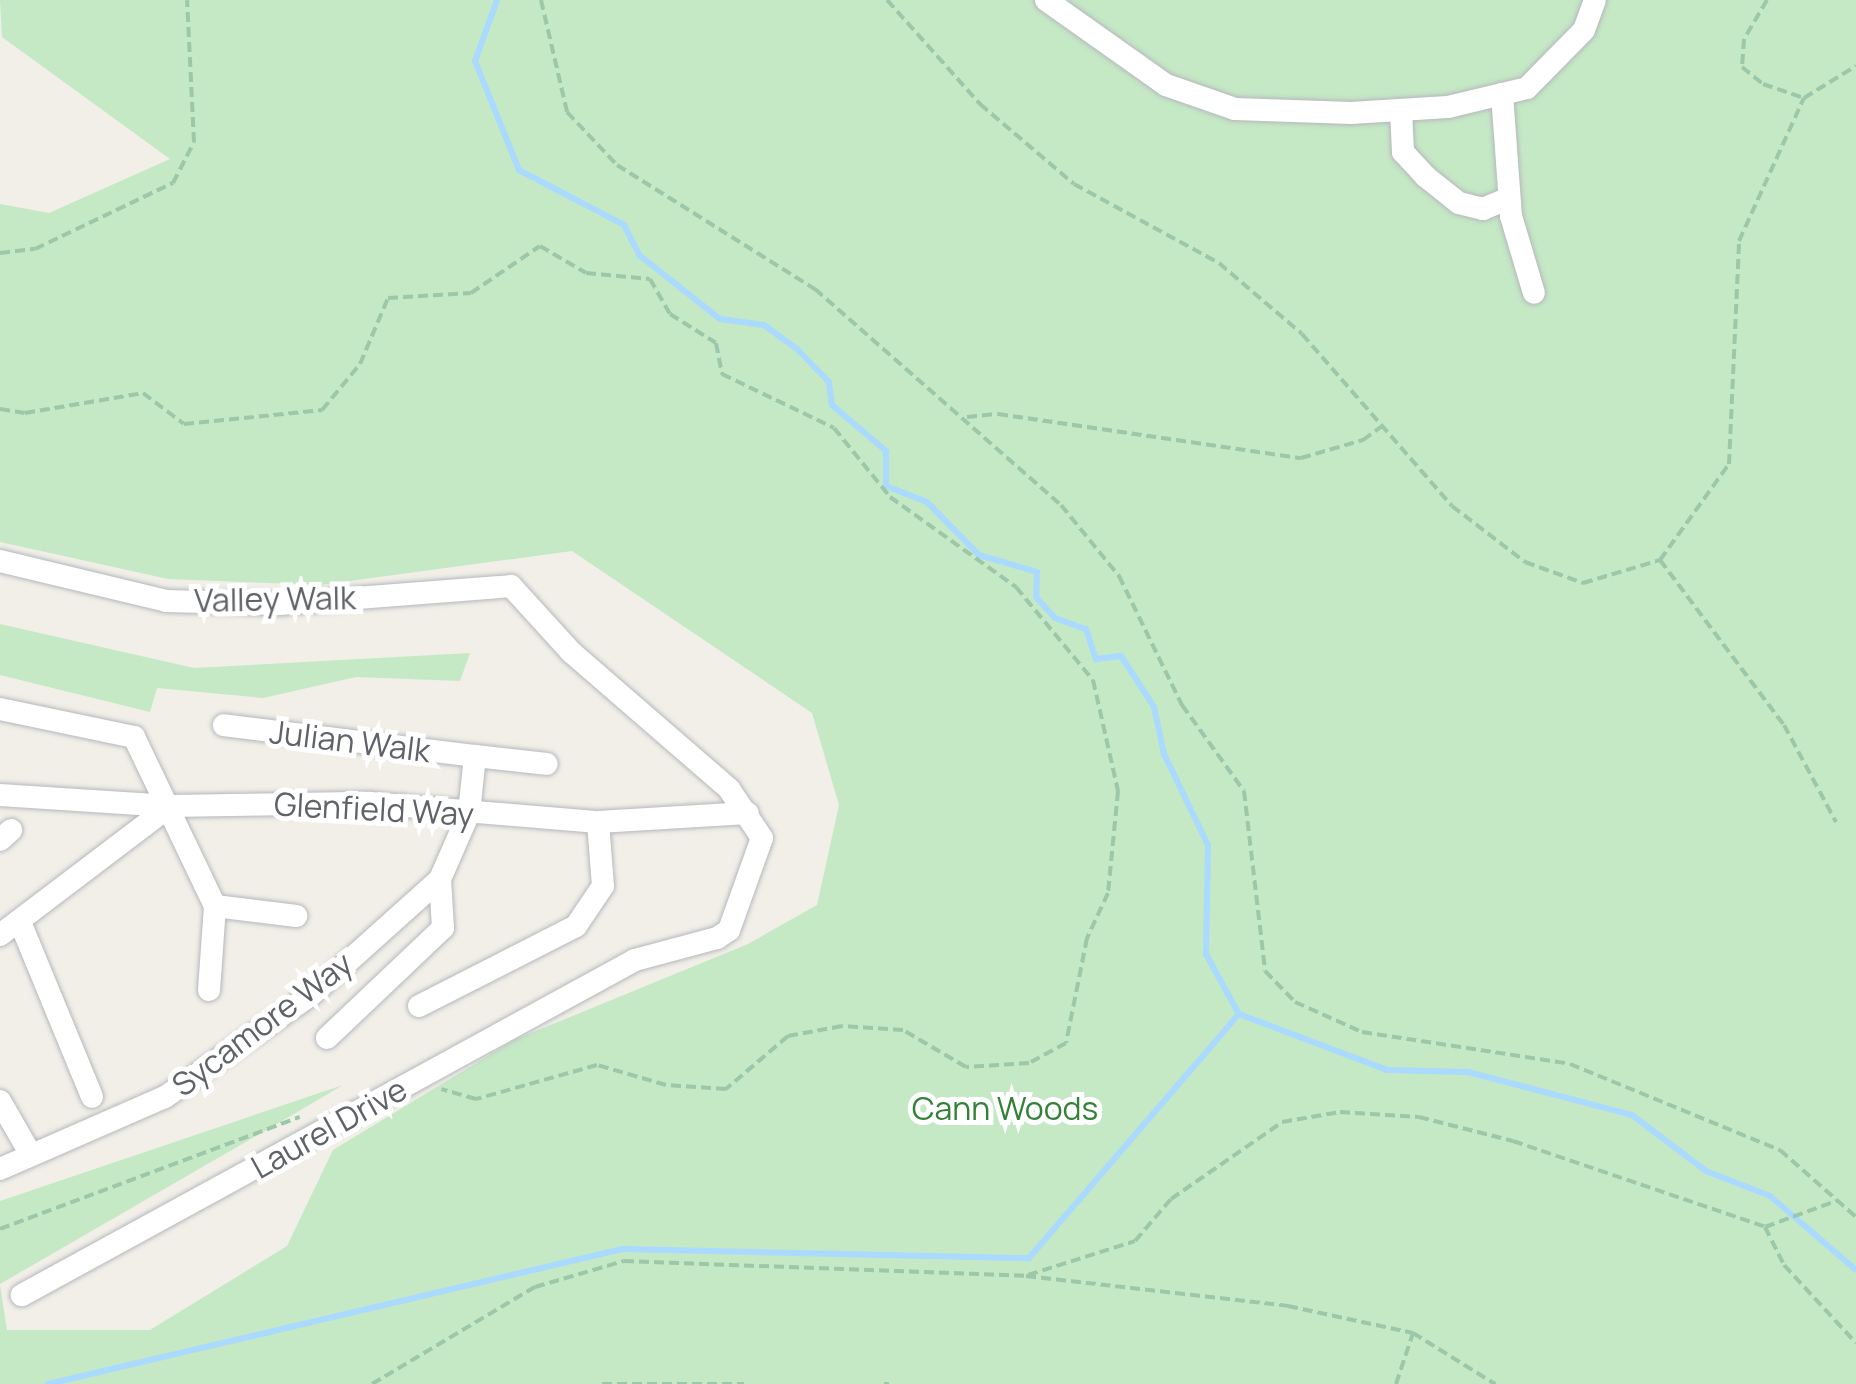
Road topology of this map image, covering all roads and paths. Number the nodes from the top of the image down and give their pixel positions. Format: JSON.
{"nodes":[{"id":1,"x":187,"y":0,"type":"edge"},
{"id":2,"x":541,"y":0,"type":"edge"},
{"id":3,"x":887,"y":0,"type":"edge"},
{"id":4,"x":1046,"y":0,"type":"edge"},
{"id":5,"x":1596,"y":0,"type":"edge"},
{"id":6,"x":1767,"y":0,"type":"edge"},
{"id":7,"x":1856,"y":66,"type":"edge"},
{"id":8,"x":1502,"y":94,"type":"junction"},
{"id":9,"x":1804,"y":98,"type":"junction"},
{"id":10,"x":1401,"y":110,"type":"junction"},
{"id":11,"x":1509,"y":198,"type":"junction"},
{"id":12,"x":0,"y":253,"type":"edge"},
{"id":13,"x":1534,"y":293,"type":"dead end"},
{"id":14,"x":0,"y":409,"type":"edge"},
{"id":15,"x":967,"y":417,"type":"junction"},
{"id":16,"x":1387,"y":422,"type":"junction"},
{"id":17,"x":1660,"y":560,"type":"junction"},
{"id":18,"x":0,"y":562,"type":"edge"},
{"id":19,"x":0,"y":709,"type":"edge"},
{"id":20,"x":224,"y":725,"type":"dead end"},
{"id":21,"x":475,"y":756,"type":"junction"},
{"id":22,"x":547,"y":764,"type":"dead end"},
{"id":23,"x":0,"y":795,"type":"edge"},
{"id":24,"x":170,"y":806,"type":"junction"},
{"id":25,"x":748,"y":812,"type":"junction"},
{"id":26,"x":469,"y":813,"type":"junction"},
{"id":27,"x":598,"y":822,"type":"junction"},
{"id":28,"x":1836,"y":822,"type":"dead end"},
{"id":29,"x":440,"y":878,"type":"junction"},
{"id":30,"x":215,"y":906,"type":"junction"},
{"id":31,"x":296,"y":916,"type":"dead end"},
{"id":32,"x":20,"y":922,"type":"junction"},
{"id":33,"x":0,"y":936,"type":"edge"},
{"id":34,"x":209,"y":990,"type":"dead end"},
{"id":35,"x":419,"y":1006,"type":"dead end"},
{"id":36,"x":327,"y":1038,"type":"dead end"},
{"id":37,"x":414,"y":1082,"type":"junction"},
{"id":38,"x":92,"y":1096,"type":"dead end"},
{"id":39,"x":0,"y":1102,"type":"edge"},
{"id":40,"x":324,"y":1132,"type":"junction"},
{"id":41,"x":31,"y":1155,"type":"junction"},
{"id":42,"x":0,"y":1169,"type":"edge"},
{"id":43,"x":1836,"y":1200,"type":"junction"},
{"id":44,"x":1856,"y":1217,"type":"edge"},
{"id":45,"x":1766,"y":1227,"type":"junction"},
{"id":46,"x":0,"y":1229,"type":"edge"},
{"id":47,"x":1026,"y":1276,"type":"junction"},
{"id":48,"x":22,"y":1296,"type":"dead end"},
{"id":49,"x":1412,"y":1333,"type":"junction"},
{"id":50,"x":1856,"y":1343,"type":"edge"},
{"id":51,"x":372,"y":1384,"type":"edge"},
{"id":52,"x":602,"y":1384,"type":"edge"},
{"id":53,"x":744,"y":1384,"type":"edge"},
{"id":54,"x":1396,"y":1384,"type":"edge"},
{"id":55,"x":1495,"y":1384,"type":"edge"}],
"edges":[{"from":1,"to":12,"type":"path"},
{"from":2,"to":15,"type":"path"},
{"from":3,"to":16,"type":"path"},
{"from":4,"to":10,"type":"street"},
{"from":5,"to":8,"type":"street"},
{"from":6,"to":9,"type":"path"},
{"from":7,"to":9,"type":"path"},
{"from":8,"to":10,"type":"street"},
{"from":8,"to":11,"type":"street"},
{"from":9,"to":17,"type":"path"},
{"from":10,"to":11,"type":"street"},
{"from":11,"to":13,"type":"street"},
{"from":14,"to":37,"type":"path"},
{"from":15,"to":16,"type":"path"},
{"from":15,"to":43,"type":"path"},
{"from":16,"to":17,"type":"path"},
{"from":17,"to":28,"type":"path"},
{"from":18,"to":25,"type":"street","name":"Valley Walk"},
{"from":19,"to":24,"type":"street"},
{"from":20,"to":21,"type":"street","name":"Julian Walk"},
{"from":21,"to":22,"type":"street","name":"Julian Walk"},
{"from":21,"to":26,"type":"street","name":"Julian Walk"},
{"from":23,"to":24,"type":"street","name":"Glenfield Way"},
{"from":24,"to":26,"type":"street","name":"Glenfield Way"},
{"from":24,"to":30,"type":"street"},
{"from":24,"to":32,"type":"street"},
{"from":25,"to":27,"type":"street","name":"Glenfield Way"},
{"from":25,"to":37,"type":"street","name":"Laurel Drive"},
{"from":26,"to":27,"type":"street","name":"Glenfield Way"},
{"from":26,"to":29,"type":"street","name":"Sycamore Way"},
{"from":27,"to":35,"type":"street"},
{"from":29,"to":36,"type":"street"},
{"from":29,"to":41,"type":"street","name":"Sycamore Way"},
{"from":30,"to":31,"type":"street"},
{"from":30,"to":34,"type":"street"},
{"from":32,"to":33,"type":"street"},
{"from":32,"to":38,"type":"street"},
{"from":37,"to":40,"type":"street","name":"Laurel Drive"},
{"from":39,"to":41,"type":"street"},
{"from":40,"to":46,"type":"path"},
{"from":40,"to":48,"type":"street","name":"Laurel Drive"},
{"from":41,"to":42,"type":"street","name":"Sycamore Way"},
{"from":43,"to":44,"type":"path"},
{"from":43,"to":45,"type":"path"},
{"from":45,"to":47,"type":"path"},
{"from":45,"to":50,"type":"path"},
{"from":47,"to":49,"type":"path"},
{"from":47,"to":51,"type":"path"},
{"from":49,"to":54,"type":"path"},
{"from":49,"to":55,"type":"path"},
{"from":52,"to":53,"type":"path"}]}
